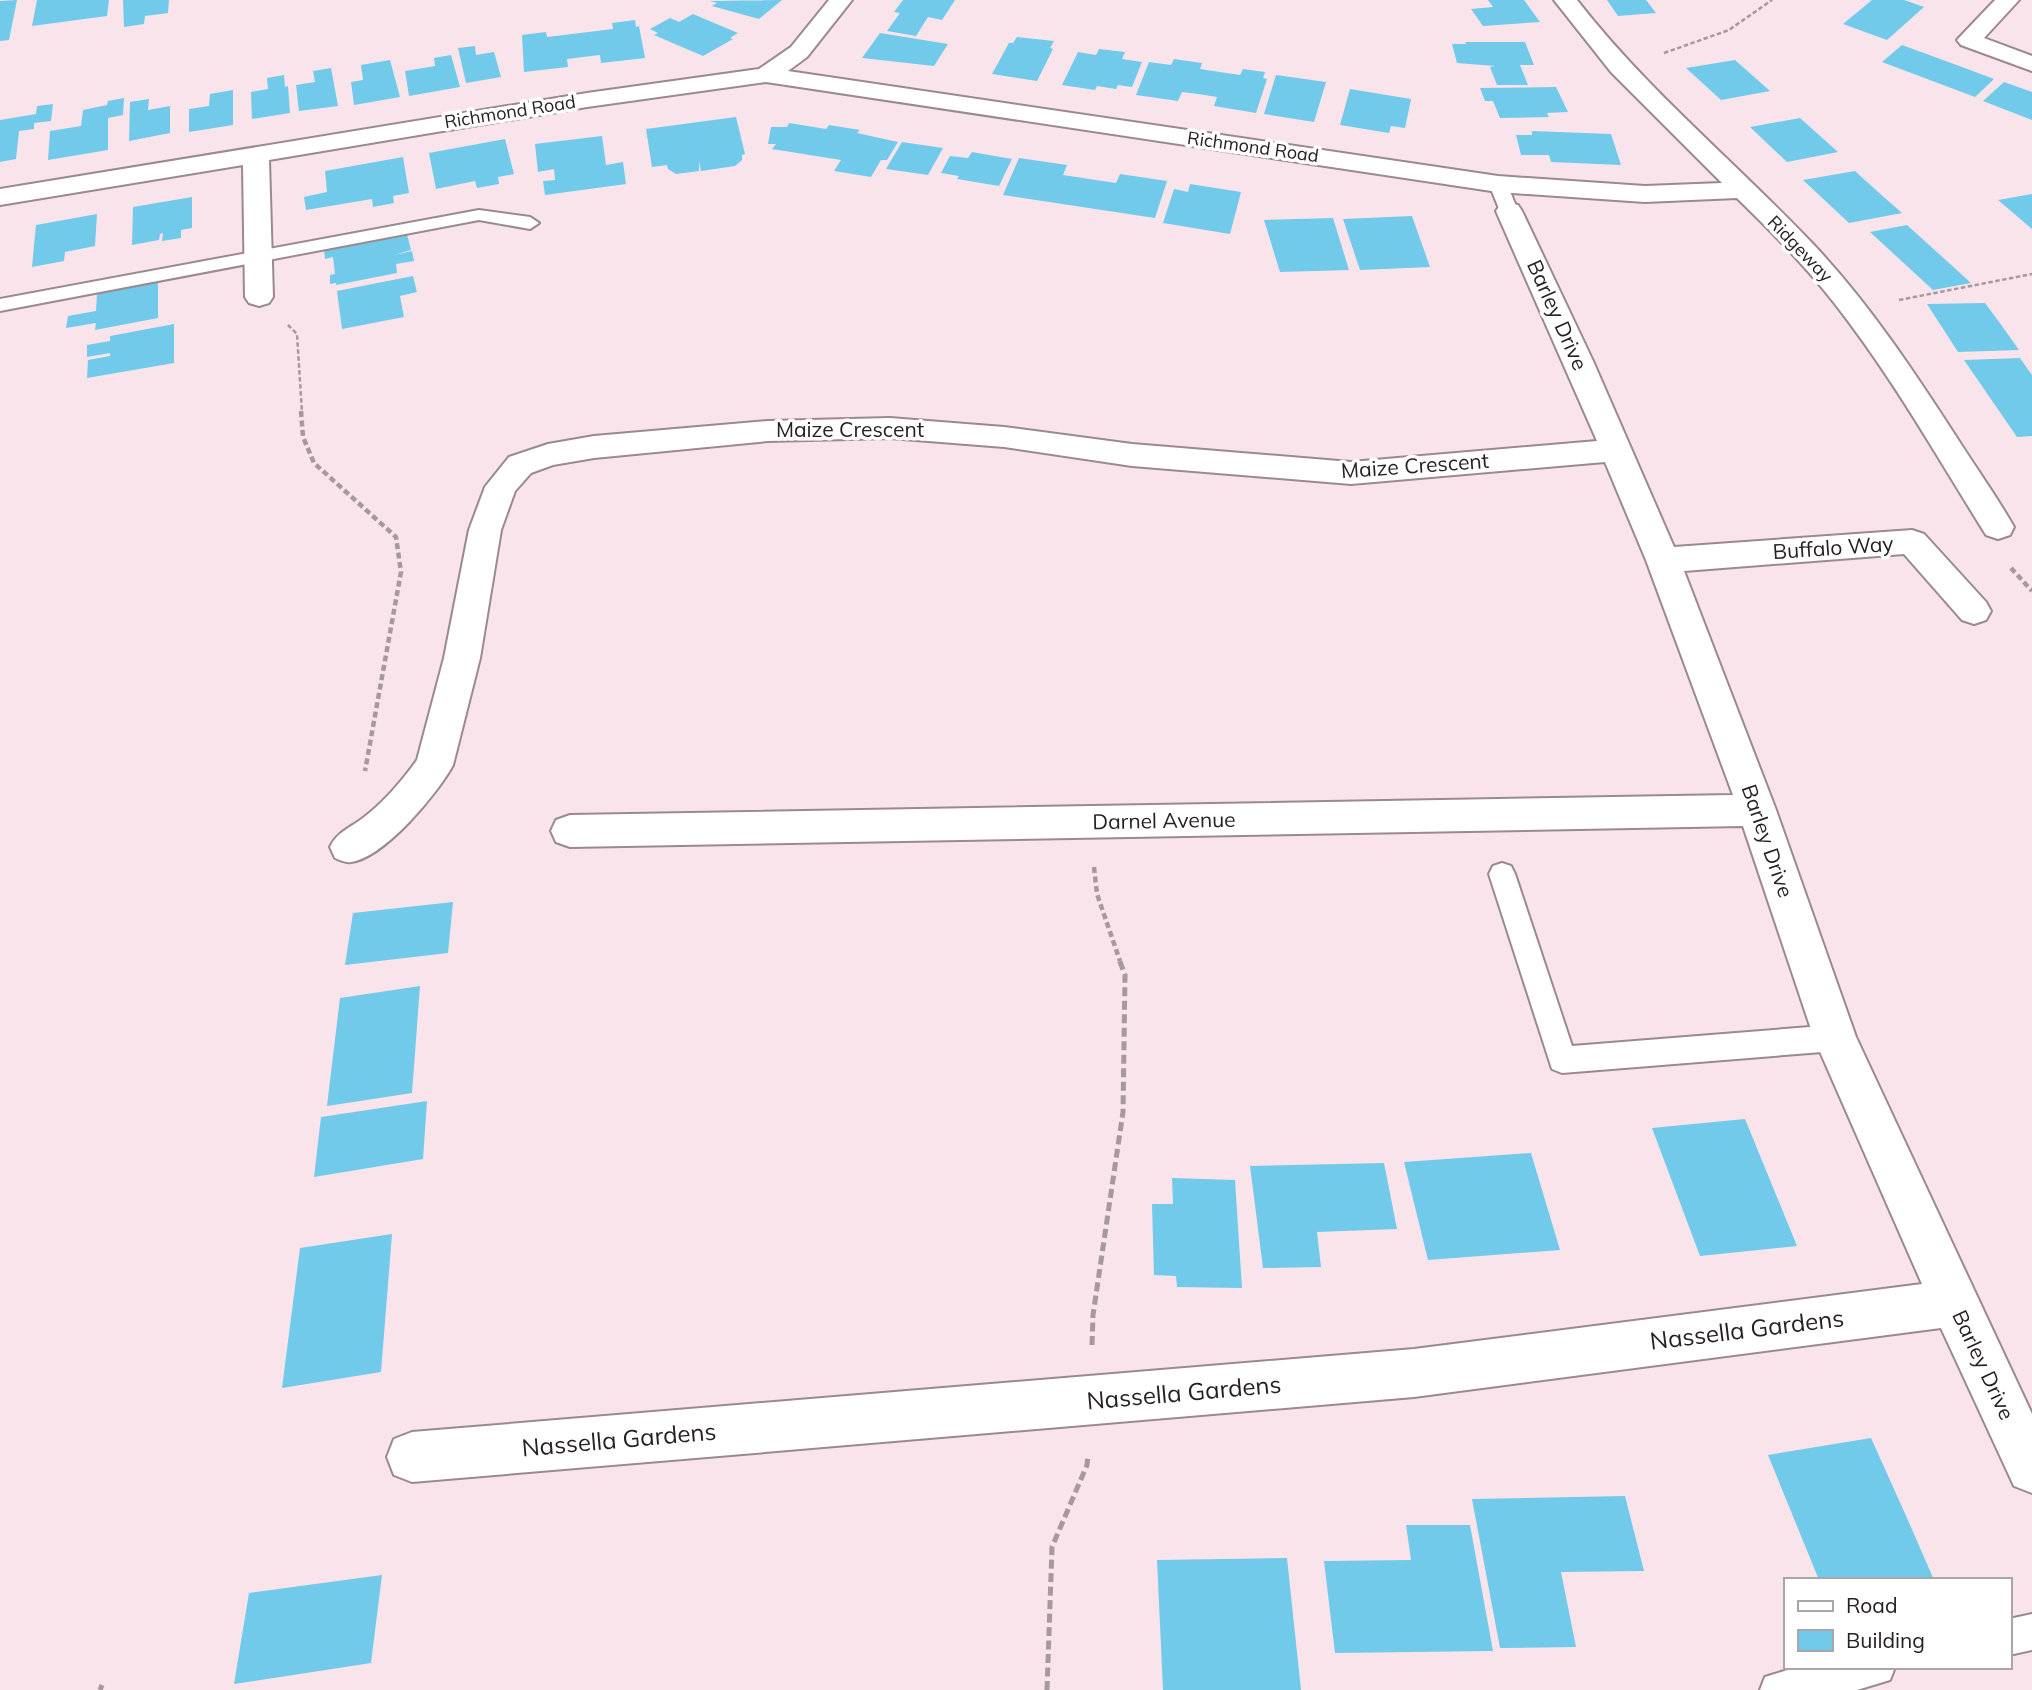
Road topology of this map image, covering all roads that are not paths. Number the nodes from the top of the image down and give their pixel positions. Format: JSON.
{"nodes":[{"id":1,"x":841,"y":0,"type":"edge"},
{"id":2,"x":1565,"y":0,"type":"edge"},
{"id":3,"x":2008,"y":0,"type":"edge"},
{"id":4,"x":2032,"y":64,"type":"edge"},
{"id":5,"x":765,"y":75,"type":"junction"},
{"id":6,"x":256,"y":154,"type":"junction"},
{"id":7,"x":1742,"y":190,"type":"junction"},
{"id":8,"x":1503,"y":197,"type":"junction"},
{"id":9,"x":0,"y":198,"type":"edge"},
{"id":10,"x":530,"y":223,"type":"dead end"},
{"id":11,"x":259,"y":257,"type":"junction"},
{"id":12,"x":259,"y":297,"type":"road end"},
{"id":13,"x":0,"y":305,"type":"edge"},
{"id":14,"x":1616,"y":450,"type":"junction"},
{"id":15,"x":1998,"y":527,"type":"dead end"},
{"id":16,"x":1662,"y":560,"type":"junction"},
{"id":17,"x":1974,"y":611,"type":"dead end"},
{"id":18,"x":1757,"y":810,"type":"junction"},
{"id":19,"x":570,"y":831,"type":"dead end"},
{"id":20,"x":349,"y":847,"type":"road end"},
{"id":21,"x":1502,"y":874,"type":"dead end"},
{"id":22,"x":1835,"y":1038,"type":"junction"},
{"id":23,"x":1954,"y":1303,"type":"junction"},
{"id":24,"x":412,"y":1457,"type":"dead end"},
{"id":25,"x":2032,"y":1468,"type":"edge"},
{"id":26,"x":2032,"y":1632,"type":"edge"},
{"id":27,"x":2011,"y":1637,"type":"edge"},
{"id":28,"x":1868,"y":1669,"type":"edge"},
{"id":29,"x":1778,"y":1690,"type":"edge"}],
"edges":[{"from":1,"to":5,"type":"street","name":"Richmond Road"},
{"from":2,"to":7,"type":"street","name":"Ridgeway"},
{"from":3,"to":4,"type":"street"},
{"from":5,"to":6,"type":"street","name":"Richmond Road"},
{"from":5,"to":8,"type":"street","name":"Richmond Road"},
{"from":6,"to":9,"type":"street","name":"Richmond Road"},
{"from":6,"to":11,"type":"street"},
{"from":7,"to":8,"type":"street","name":"Richmond Road"},
{"from":7,"to":15,"type":"street","name":"Ridgeway"},
{"from":8,"to":14,"type":"street","name":"Barley Drive"},
{"from":10,"to":11,"type":"lane"},
{"from":11,"to":12,"type":"street"},
{"from":11,"to":13,"type":"lane"},
{"from":14,"to":16,"type":"street","name":"Barley Drive"},
{"from":14,"to":20,"type":"street","name":"Maize Crescent"},
{"from":16,"to":17,"type":"street","name":"Buffalo Way"},
{"from":16,"to":18,"type":"street","name":"Barley Drive"},
{"from":18,"to":19,"type":"street","name":"Darnel Avenue"},
{"from":18,"to":22,"type":"street","name":"Barley Drive"},
{"from":21,"to":22,"type":"lane"},
{"from":22,"to":23,"type":"street","name":"Barley Drive"},
{"from":23,"to":24,"type":"street","name":"Nassella Gardens"},
{"from":23,"to":25,"type":"street","name":"Barley Drive"},
{"from":26,"to":27,"type":"lane"},
{"from":28,"to":29,"type":"lane"}]}
